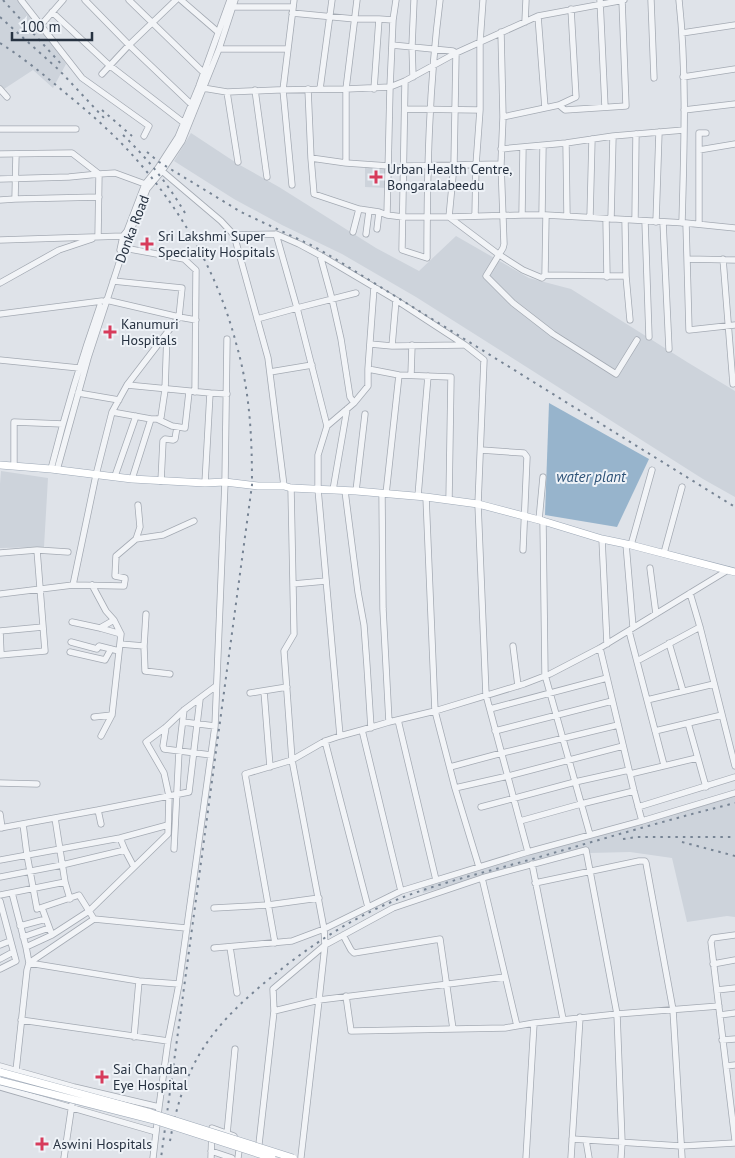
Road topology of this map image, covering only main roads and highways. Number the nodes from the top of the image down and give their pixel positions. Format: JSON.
{"nodes":[{"id":1,"x":0,"y":465,"type":"edge"},
{"id":2,"x":731,"y":571,"type":"edge"},
{"id":3,"x":0,"y":1072,"type":"edge"},
{"id":4,"x":0,"y":1081,"type":"edge"},
{"id":5,"x":272,"y":1158,"type":"edge"},
{"id":6,"x":299,"y":1158,"type":"edge"}],
"edges":[{"from":1,"to":2,"type":"main road"},
{"from":3,"to":6,"type":"main road","bridge":true},
{"from":4,"to":5,"type":"main road","bridge":true}]}
